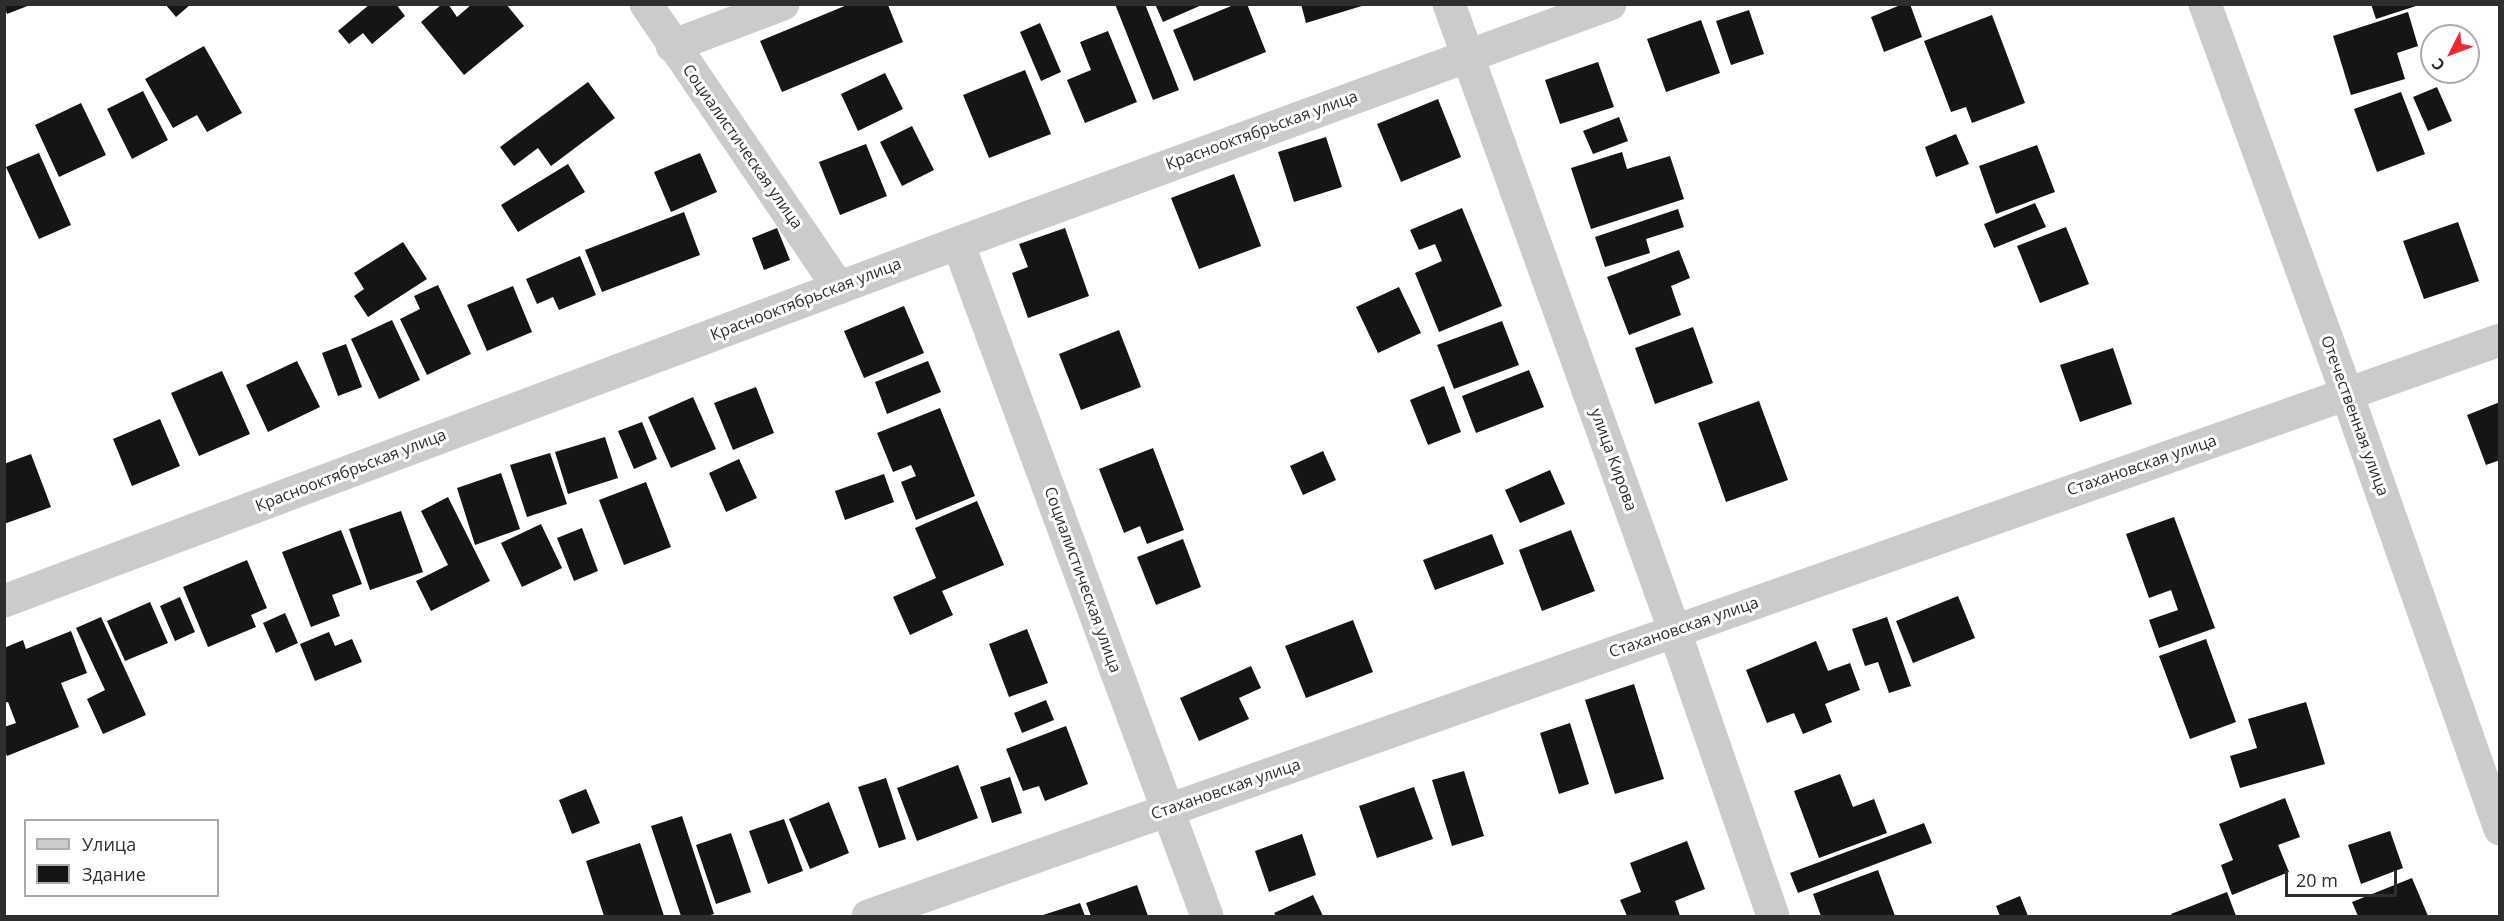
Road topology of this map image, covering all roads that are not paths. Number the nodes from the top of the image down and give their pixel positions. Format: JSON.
{"nodes":[{"id":1,"x":646,"y":4,"type":"edge"},
{"id":2,"x":783,"y":4,"type":"edge"},
{"id":3,"x":1449,"y":4,"type":"edge"},
{"id":4,"x":1610,"y":4,"type":"edge"},
{"id":5,"x":2205,"y":4,"type":"edge"},
{"id":6,"x":672,"y":45,"type":"junction"},
{"id":7,"x":1467,"y":56,"type":"junction"},
{"id":8,"x":958,"y":243,"type":"junction"},
{"id":9,"x":839,"y":288,"type":"junction"},
{"id":10,"x":2499,"y":340,"type":"edge"},
{"id":11,"x":2347,"y":394,"type":"junction"},
{"id":12,"x":4,"y":601,"type":"edge"},
{"id":13,"x":1675,"y":632,"type":"junction"},
{"id":14,"x":1168,"y":811,"type":"junction"},
{"id":15,"x":2499,"y":830,"type":"edge"},
{"id":16,"x":868,"y":916,"type":"edge"},
{"id":17,"x":1208,"y":916,"type":"edge"},
{"id":18,"x":1773,"y":916,"type":"edge"}],
"edges":[{"from":1,"to":6,"type":"street","name":"Социалистическая улица"},
{"from":2,"to":6,"type":"street"},
{"from":3,"to":7,"type":"street","name":"улица Кирова"},
{"from":4,"to":7,"type":"street","name":"Краснооктябрьская улица"},
{"from":5,"to":11,"type":"street","name":"Отечественная улица"},
{"from":6,"to":9,"type":"street","name":"Социалистическая улица"},
{"from":7,"to":8,"type":"street","name":"Краснооктябрьская улица"},
{"from":7,"to":13,"type":"street","name":"улица Кирова"},
{"from":8,"to":9,"type":"street","name":"Краснооктябрьская улица"},
{"from":8,"to":14,"type":"street","name":"Социалистическая улица"},
{"from":9,"to":12,"type":"street","name":"Краснооктябрьская улица"},
{"from":10,"to":11,"type":"street","name":"Стахановская улица"},
{"from":11,"to":13,"type":"street","name":"Стахановская улица"},
{"from":11,"to":15,"type":"street","name":"Отечественная улица"},
{"from":13,"to":14,"type":"street","name":"Стахановская улица"},
{"from":13,"to":18,"type":"street","name":"улица Кирова"},
{"from":14,"to":16,"type":"street","name":"Стахановская улица"},
{"from":14,"to":17,"type":"street","name":"Социалистическая улица"}]}
